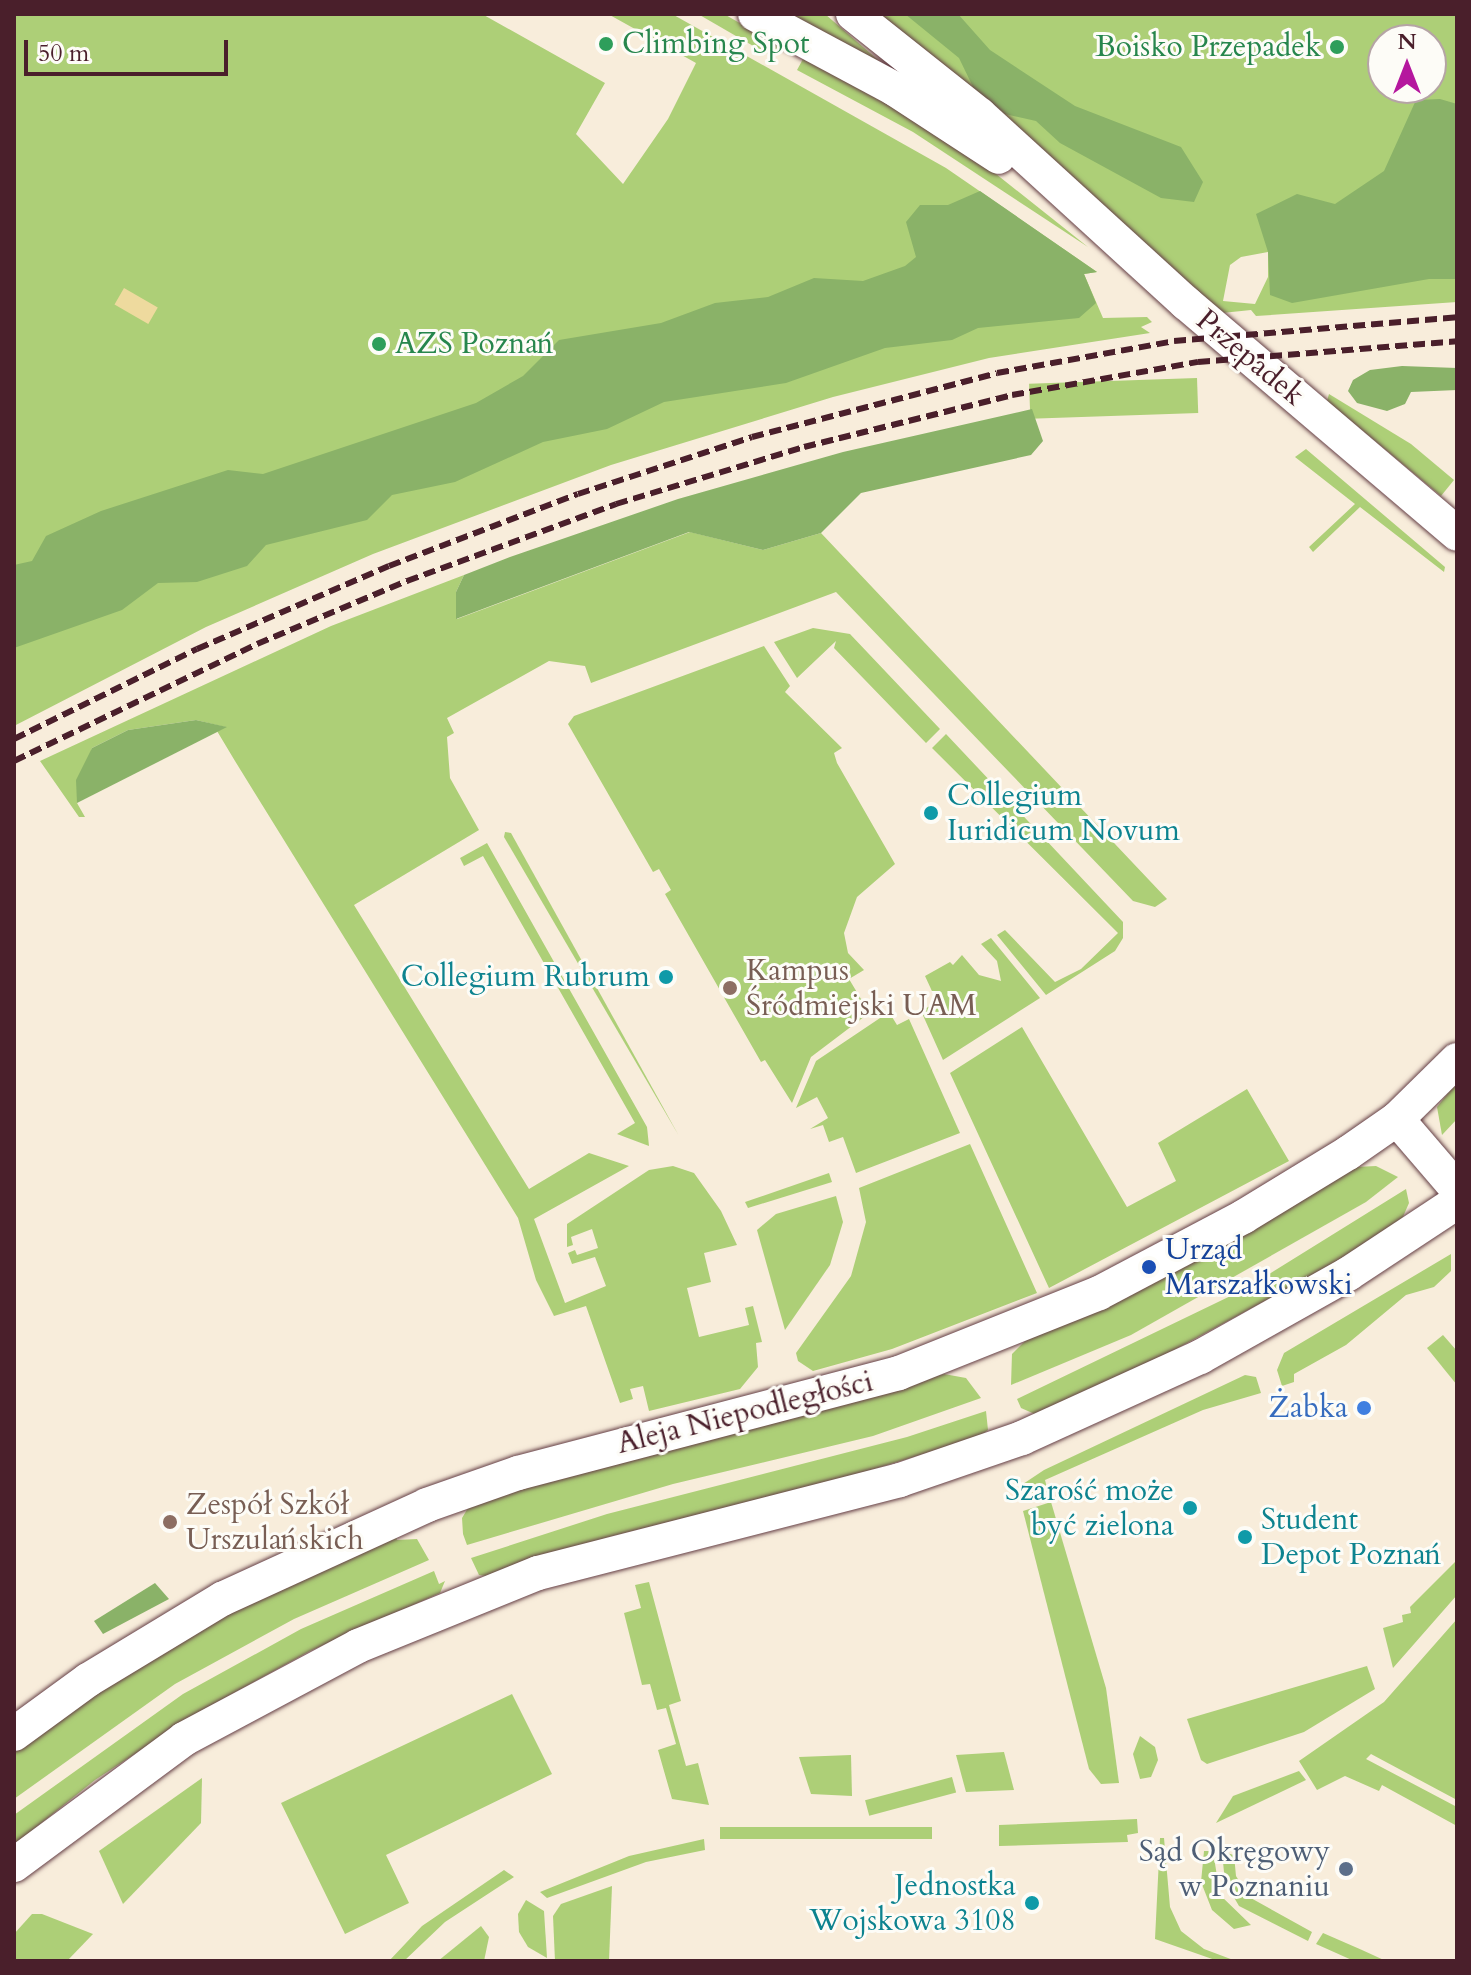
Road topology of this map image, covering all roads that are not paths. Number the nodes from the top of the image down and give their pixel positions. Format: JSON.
{"nodes":[{"id":1,"x":755,"y":14,"type":"edge"},
{"id":2,"x":853,"y":14,"type":"edge"},
{"id":3,"x":1046,"y":179,"type":"junction"},
{"id":4,"x":1457,"y":534,"type":"edge"},
{"id":5,"x":1457,"y":1060,"type":"edge"},
{"id":6,"x":1397,"y":1119,"type":"junction"},
{"id":7,"x":1457,"y":1189,"type":"edge"},
{"id":8,"x":1457,"y":1202,"type":"edge"},
{"id":9,"x":14,"y":1734,"type":"edge"},
{"id":10,"x":14,"y":1865,"type":"edge"}],
"edges":[{"from":1,"to":3,"type":"street","name":"Przepadek"},
{"from":2,"to":3,"type":"street","name":"Przepadek"},
{"from":3,"to":4,"type":"street","name":"Przepadek"},
{"from":5,"to":6,"type":"street","name":"Aleja Niepodległości"},
{"from":6,"to":7,"type":"street"},
{"from":6,"to":9,"type":"street","name":"Aleja Niepodległości"},
{"from":8,"to":10,"type":"street"}]}
